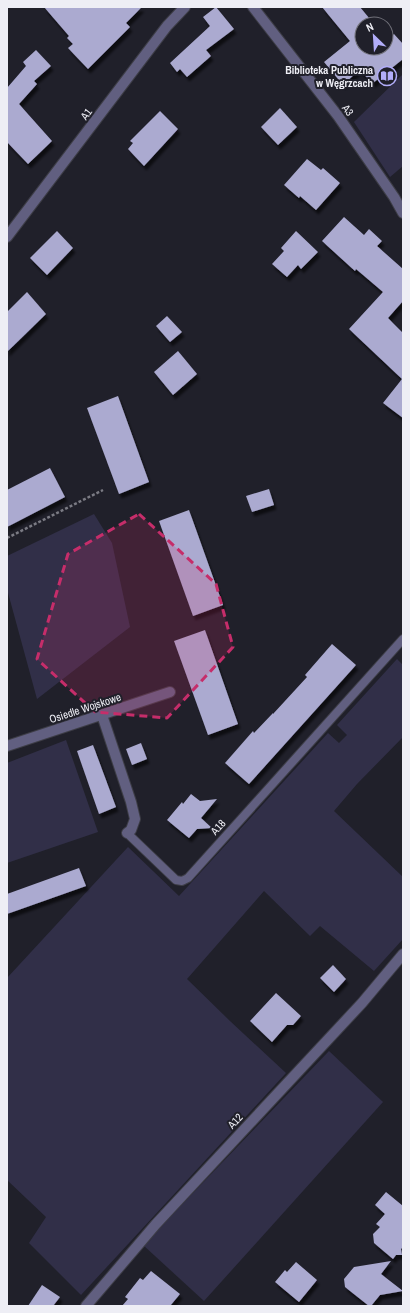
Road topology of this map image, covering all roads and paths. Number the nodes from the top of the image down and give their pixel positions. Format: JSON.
{"nodes":[{"id":1,"x":185,"y":7,"type":"edge"},
{"id":2,"x":253,"y":7,"type":"edge"},
{"id":3,"x":403,"y":213,"type":"edge"},
{"id":4,"x":7,"y":237,"type":"edge"},
{"id":5,"x":103,"y":490,"type":"dead end"},
{"id":6,"x":7,"y":538,"type":"edge"},
{"id":7,"x":403,"y":639,"type":"edge"},
{"id":8,"x":170,"y":692,"type":"dead end"},
{"id":9,"x":102,"y":715,"type":"junction"},
{"id":10,"x":7,"y":746,"type":"edge"},
{"id":11,"x":127,"y":833,"type":"joint"},
{"id":12,"x":403,"y":954,"type":"edge"},
{"id":13,"x":86,"y":1306,"type":"edge"}],
"edges":[{"from":1,"to":4,"type":"street","name":"A1"},
{"from":2,"to":3,"type":"street","name":"A3"},
{"from":5,"to":6,"type":"path"},
{"from":7,"to":11,"type":"lane","name":"A18"},
{"from":8,"to":9,"type":"street","name":"Osiedle Wojskowe"},
{"from":9,"to":10,"type":"street","name":"Osiedle Wojskowe"},
{"from":9,"to":11,"type":"street","name":"A18"},
{"from":12,"to":13,"type":"street","name":"A12"}]}
